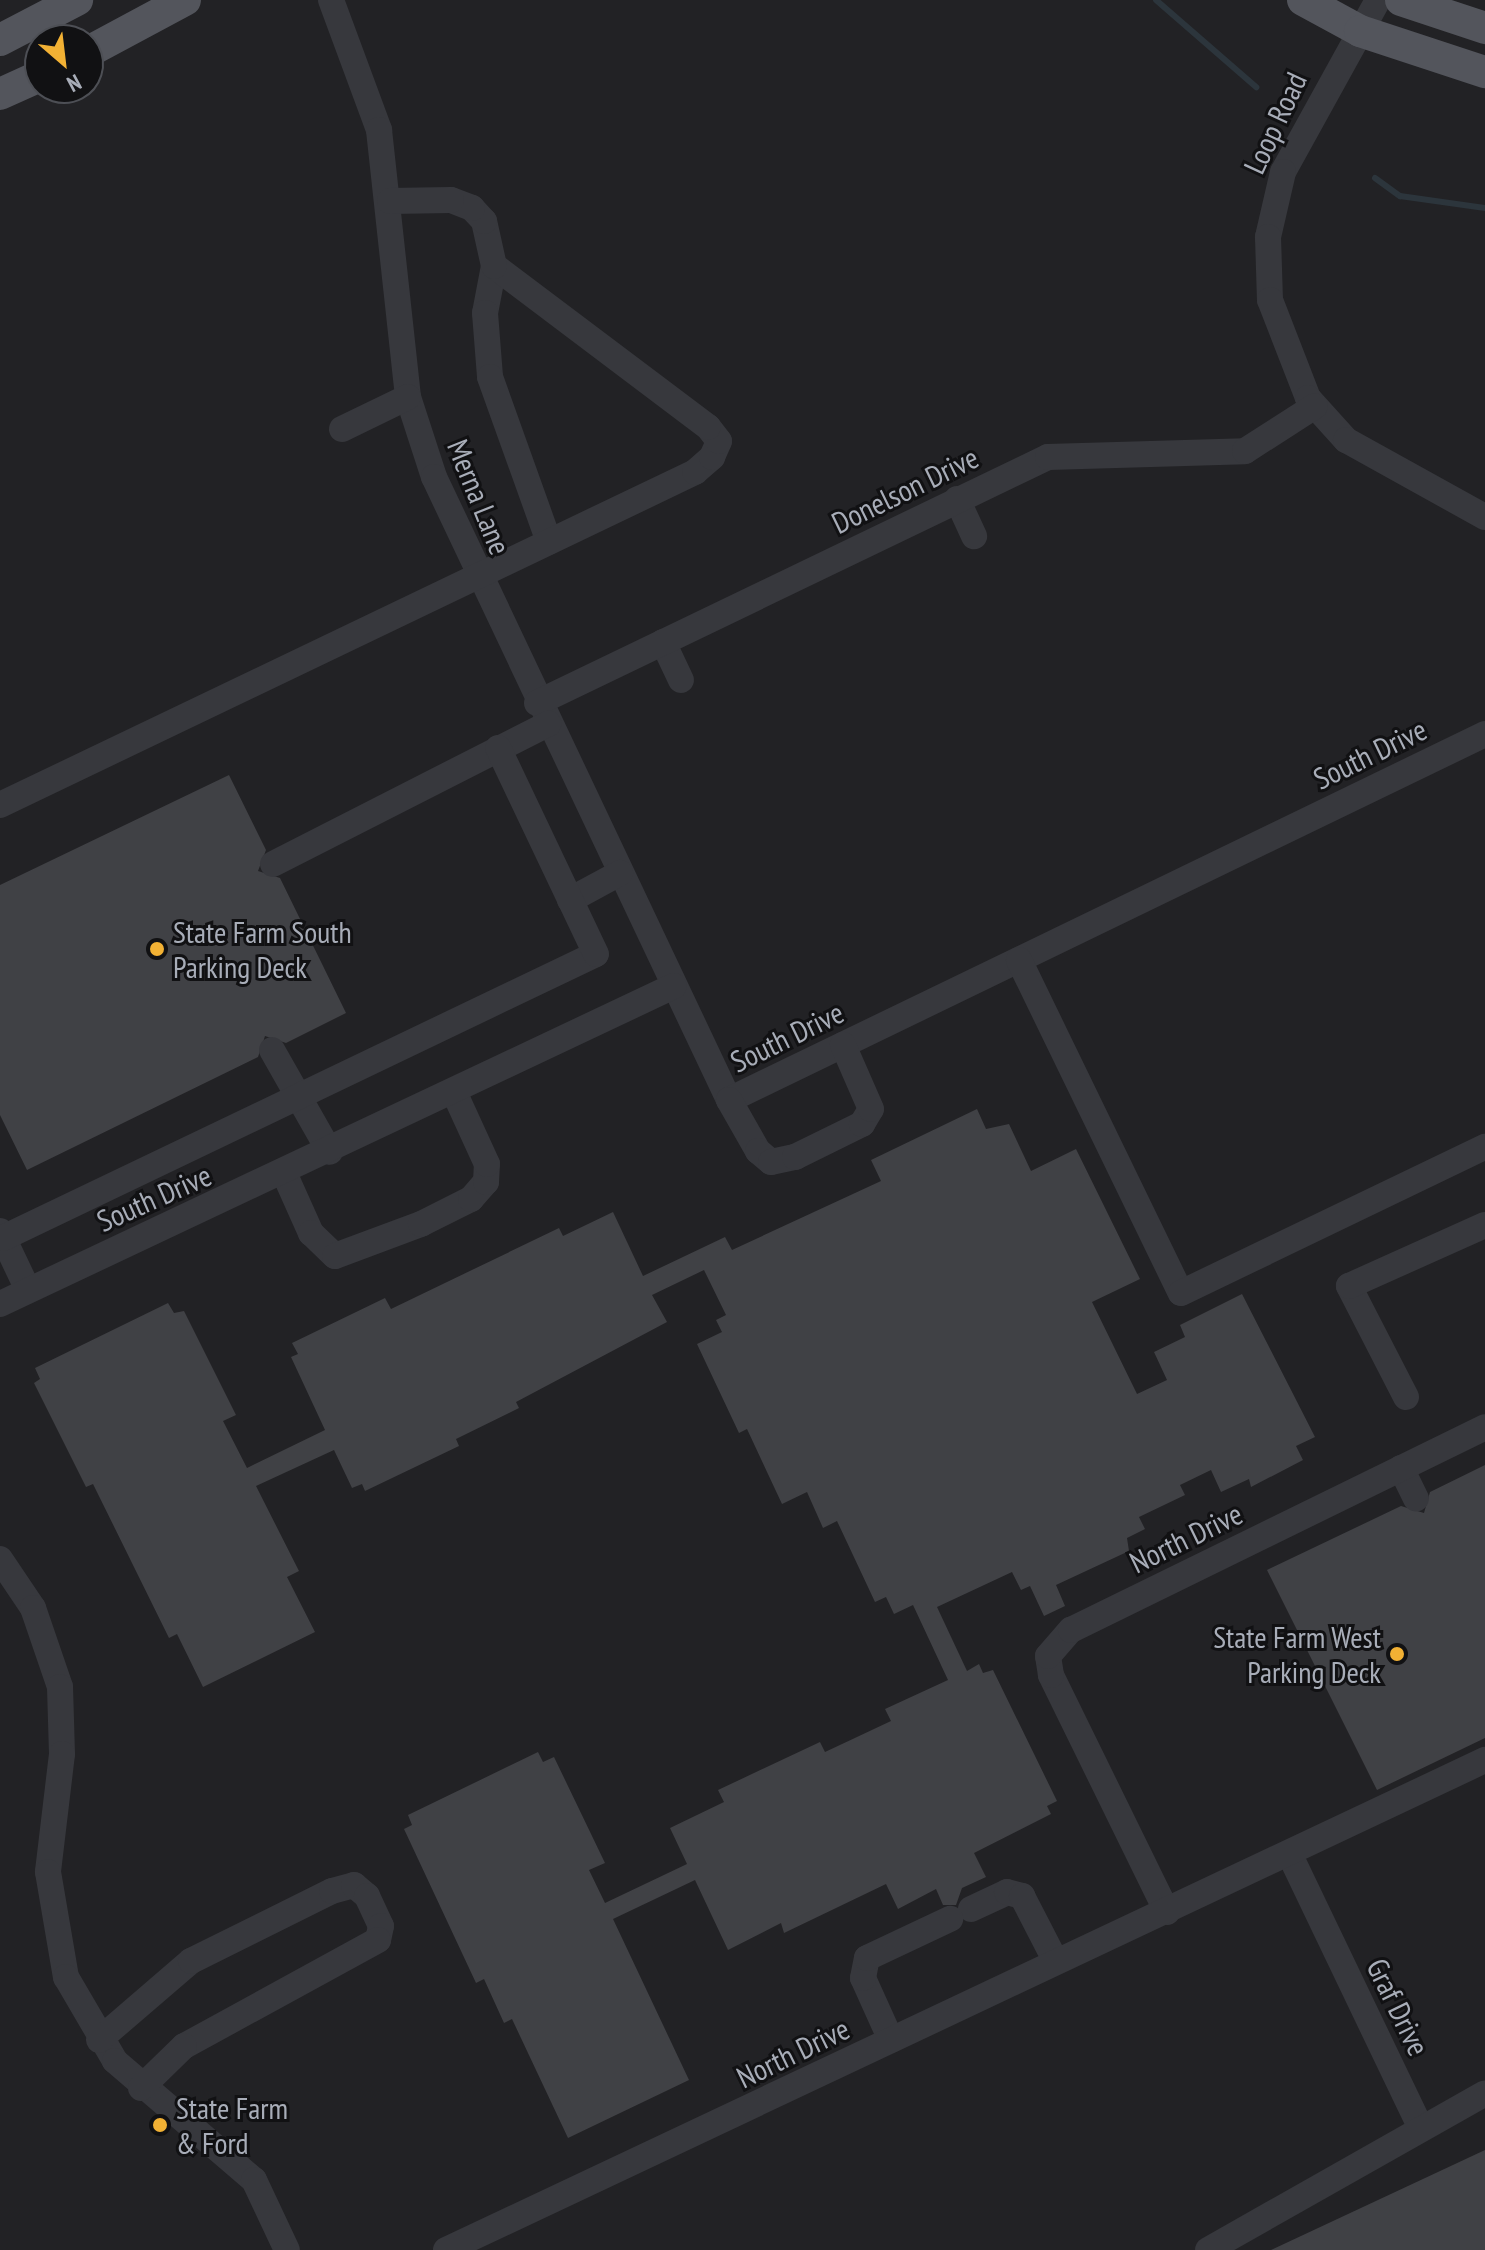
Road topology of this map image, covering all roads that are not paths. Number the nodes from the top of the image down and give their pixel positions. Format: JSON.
{"nodes":[{"id":1,"x":77,"y":0,"type":"edge"},
{"id":2,"x":185,"y":0,"type":"edge"},
{"id":3,"x":331,"y":0,"type":"edge"},
{"id":4,"x":1303,"y":0,"type":"edge"},
{"id":5,"x":1378,"y":0,"type":"edge"},
{"id":6,"x":1401,"y":0,"type":"edge"},
{"id":7,"x":1485,"y":28,"type":"edge"},
{"id":8,"x":1360,"y":31,"type":"junction"},
{"id":9,"x":0,"y":40,"type":"edge"},
{"id":10,"x":104,"y":43,"type":"edge"},
{"id":11,"x":1485,"y":72,"type":"edge"},
{"id":12,"x":24,"y":83,"type":"edge"},
{"id":13,"x":0,"y":94,"type":"edge"},
{"id":14,"x":390,"y":201,"type":"junction"},
{"id":15,"x":494,"y":266,"type":"junction"},
{"id":16,"x":408,"y":397,"type":"junction"},
{"id":17,"x":1315,"y":406,"type":"junction"},
{"id":18,"x":342,"y":429,"type":"dead end"},
{"id":19,"x":957,"y":499,"type":"junction"},
{"id":20,"x":1485,"y":517,"type":"edge"},
{"id":21,"x":974,"y":536,"type":"dead end"},
{"id":22,"x":549,"y":542,"type":"junction"},
{"id":23,"x":477,"y":577,"type":"junction"},
{"id":24,"x":663,"y":642,"type":"junction"},
{"id":25,"x":681,"y":680,"type":"dead end"},
{"id":26,"x":542,"y":714,"type":"junction"},
{"id":27,"x":1485,"y":734,"type":"edge"},
{"id":28,"x":498,"y":748,"type":"junction"},
{"id":29,"x":0,"y":805,"type":"edge"},
{"id":30,"x":273,"y":864,"type":"dead end"},
{"id":31,"x":620,"y":873,"type":"junction"},
{"id":32,"x":570,"y":900,"type":"junction"},
{"id":33,"x":1019,"y":960,"type":"junction"},
{"id":34,"x":674,"y":986,"type":"junction"},
{"id":35,"x":843,"y":1045,"type":"junction"},
{"id":36,"x":280,"y":1046,"type":"dead end"},
{"id":37,"x":455,"y":1094,"type":"junction"},
{"id":38,"x":301,"y":1095,"type":"junction"},
{"id":39,"x":729,"y":1100,"type":"junction"},
{"id":40,"x":1485,"y":1147,"type":"edge"},
{"id":41,"x":330,"y":1152,"type":"junction"},
{"id":42,"x":285,"y":1175,"type":"junction"},
{"id":43,"x":1485,"y":1225,"type":"edge"},
{"id":44,"x":2,"y":1235,"type":"edge"},
{"id":45,"x":28,"y":1290,"type":"junction"},
{"id":46,"x":0,"y":1304,"type":"edge"},
{"id":47,"x":1406,"y":1397,"type":"dead end"},
{"id":48,"x":1485,"y":1427,"type":"edge"},
{"id":49,"x":1401,"y":1468,"type":"junction"},
{"id":50,"x":1416,"y":1499,"type":"dead end"},
{"id":51,"x":0,"y":1559,"type":"edge"},
{"id":52,"x":1485,"y":1760,"type":"edge"},
{"id":53,"x":1289,"y":1853,"type":"junction"},
{"id":54,"x":1167,"y":1912,"type":"junction"},
{"id":55,"x":1055,"y":1960,"type":"junction"},
{"id":56,"x":99,"y":2040,"type":"junction"},
{"id":57,"x":891,"y":2040,"type":"junction"},
{"id":58,"x":141,"y":2088,"type":"junction"},
{"id":59,"x":1485,"y":2093,"type":"edge"},
{"id":60,"x":1419,"y":2124,"type":"junction"},
{"id":61,"x":287,"y":2250,"type":"edge"},
{"id":62,"x":446,"y":2250,"type":"edge"},
{"id":63,"x":1208,"y":2250,"type":"edge"}],
"edges":[{"from":1,"to":9,"type":"main road"},
{"from":2,"to":10,"type":"main road"},
{"from":3,"to":14,"type":"street","name":"Merna Lane"},
{"from":4,"to":8,"type":"main road"},
{"from":5,"to":8,"type":"street","name":"Loop Road"},
{"from":6,"to":7,"type":"main road"},
{"from":8,"to":11,"type":"main road"},
{"from":8,"to":17,"type":"street","name":"Loop Road"},
{"from":12,"to":13,"type":"main road"},
{"from":14,"to":15,"type":"street"},
{"from":14,"to":16,"type":"street","name":"Merna Lane"},
{"from":15,"to":22,"type":"street"},
{"from":15,"to":22,"type":"street"},
{"from":16,"to":18,"type":"street"},
{"from":16,"to":23,"type":"street","name":"Merna Lane"},
{"from":17,"to":19,"type":"street","name":"Donelson Drive"},
{"from":17,"to":20,"type":"street","name":"Loop Road"},
{"from":19,"to":21,"type":"street"},
{"from":19,"to":24,"type":"street","name":"Donelson Drive"},
{"from":22,"to":23,"type":"street"},
{"from":23,"to":26,"type":"street","name":"Merna Lane"},
{"from":23,"to":29,"type":"street"},
{"from":24,"to":25,"type":"street"},
{"from":24,"to":26,"type":"street","name":"Donelson Drive"},
{"from":26,"to":28,"type":"street","name":"Donelson Drive"},
{"from":26,"to":31,"type":"street","name":"Merna Lane"},
{"from":27,"to":33,"type":"street","name":"South Drive"},
{"from":28,"to":30,"type":"street","name":"Donelson Drive"},
{"from":28,"to":32,"type":"street"},
{"from":31,"to":32,"type":"street"},
{"from":31,"to":34,"type":"street","name":"Merna Lane"},
{"from":32,"to":38,"type":"street"},
{"from":33,"to":35,"type":"street","name":"South Drive"},
{"from":33,"to":40,"type":"street"},
{"from":34,"to":37,"type":"street","name":"South Drive"},
{"from":34,"to":39,"type":"street","name":"South Drive"},
{"from":35,"to":39,"type":"street","name":"South Drive"},
{"from":35,"to":39,"type":"street"},
{"from":36,"to":38,"type":"street"},
{"from":37,"to":41,"type":"street","name":"South Drive"},
{"from":37,"to":42,"type":"street"},
{"from":38,"to":41,"type":"street"},
{"from":38,"to":44,"type":"street"},
{"from":41,"to":42,"type":"street","name":"South Drive"},
{"from":42,"to":45,"type":"street","name":"South Drive"},
{"from":43,"to":47,"type":"street"},
{"from":44,"to":45,"type":"street"},
{"from":45,"to":46,"type":"street","name":"South Drive"},
{"from":48,"to":49,"type":"street","name":"North Drive"},
{"from":49,"to":50,"type":"street"},
{"from":49,"to":54,"type":"street","name":"North Drive"},
{"from":51,"to":56,"type":"street"},
{"from":52,"to":53,"type":"street","name":"North Drive"},
{"from":53,"to":54,"type":"street","name":"North Drive"},
{"from":53,"to":60,"type":"street","name":"Graf Drive"},
{"from":54,"to":55,"type":"street","name":"North Drive"},
{"from":55,"to":57,"type":"street","name":"North Drive"},
{"from":55,"to":57,"type":"street"},
{"from":56,"to":58,"type":"street"},
{"from":56,"to":58,"type":"street"},
{"from":57,"to":62,"type":"street","name":"North Drive"},
{"from":58,"to":61,"type":"street"},
{"from":59,"to":60,"type":"street"},
{"from":60,"to":63,"type":"street"}]}
